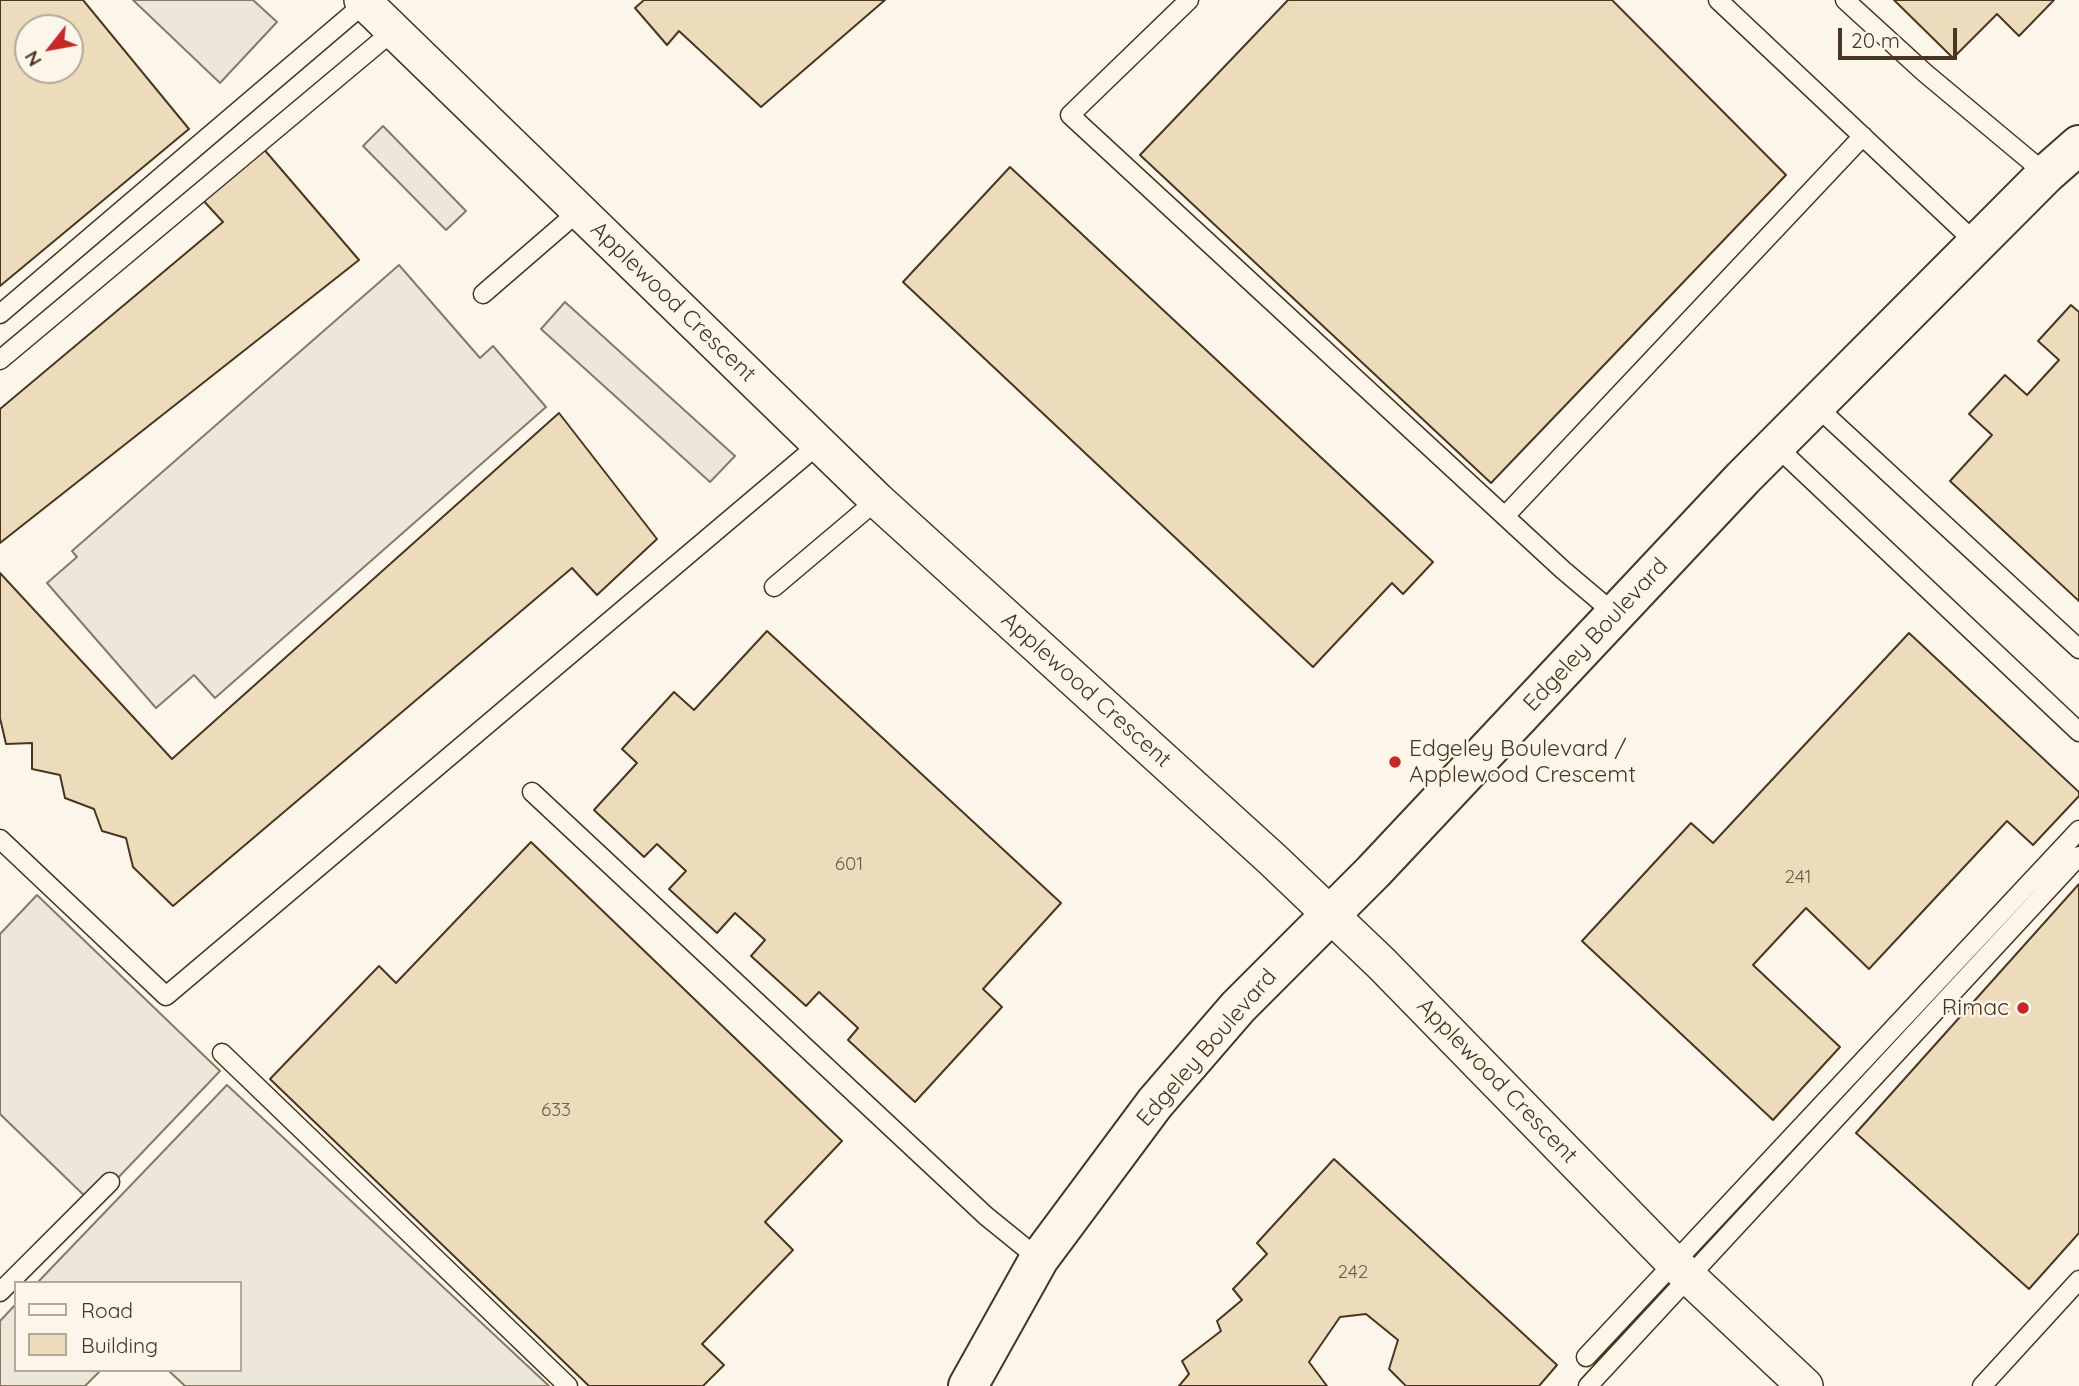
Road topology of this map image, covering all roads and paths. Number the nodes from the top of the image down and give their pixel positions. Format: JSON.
{"nodes":[{"id":1,"x":1189,"y":0,"type":"edge"},
{"id":2,"x":1718,"y":0,"type":"edge"},
{"id":3,"x":1845,"y":0,"type":"edge"},
{"id":4,"x":363,"y":2,"type":"edge"},
{"id":5,"x":393,"y":31,"type":"junction"},
{"id":6,"x":1863,"y":136,"type":"junction"},
{"id":7,"x":2067,"y":161,"type":"edge"},
{"id":8,"x":579,"y":211,"type":"junction"},
{"id":9,"x":1977,"y":244,"type":"junction"},
{"id":10,"x":483,"y":294,"type":"dead end"},
{"id":11,"x":0,"y":314,"type":"edge"},
{"id":12,"x":0,"y":360,"type":"edge"},
{"id":13,"x":1816,"y":406,"type":"junction"},
{"id":14,"x":819,"y":444,"type":"junction"},
{"id":15,"x":1776,"y":446,"type":"junction"},
{"id":16,"x":877,"y":500,"type":"junction"},
{"id":17,"x":1505,"y":516,"type":"junction"},
{"id":18,"x":774,"y":587,"type":"dead end"},
{"id":19,"x":1615,"y":614,"type":"junction"},
{"id":20,"x":2079,"y":649,"type":"edge"},
{"id":21,"x":2079,"y":732,"type":"edge"},
{"id":22,"x":532,"y":792,"type":"dead end"},
{"id":23,"x":2079,"y":830,"type":"edge"},
{"id":24,"x":0,"y":839,"type":"edge"},
{"id":25,"x":2079,"y":856,"type":"edge"},
{"id":26,"x":1330,"y":915,"type":"junction"},
{"id":27,"x":222,"y":1053,"type":"dead end"},
{"id":28,"x":110,"y":1182,"type":"dead end"},
{"id":29,"x":1039,"y":1259,"type":"junction"},
{"id":30,"x":1682,"y":1270,"type":"junction"},
{"id":31,"x":2079,"y":1280,"type":"edge"},
{"id":32,"x":0,"y":1292,"type":"edge"},
{"id":33,"x":1586,"y":1357,"type":"dead end"},
{"id":34,"x":568,"y":1386,"type":"edge"},
{"id":35,"x":968,"y":1386,"type":"edge"},
{"id":36,"x":1588,"y":1386,"type":"edge"},
{"id":37,"x":1805,"y":1386,"type":"edge"},
{"id":38,"x":1982,"y":1386,"type":"edge"}],
"edges":[{"from":1,"to":17,"type":"lane"},
{"from":2,"to":6,"type":"lane"},
{"from":3,"to":7,"type":"lane"},
{"from":4,"to":5,"type":"street","name":"Applewood Crescent"},
{"from":4,"to":11,"type":"lane"},
{"from":5,"to":8,"type":"street","name":"Applewood Crescent"},
{"from":5,"to":12,"type":"lane"},
{"from":6,"to":9,"type":"lane"},
{"from":6,"to":17,"type":"lane"},
{"from":7,"to":9,"type":"street","name":"Edgeley Boulevard"},
{"from":8,"to":10,"type":"lane"},
{"from":8,"to":14,"type":"street","name":"Applewood Crescent"},
{"from":9,"to":13,"type":"street","name":"Edgeley Boulevard"},
{"from":13,"to":15,"type":"street","name":"Edgeley Boulevard"},
{"from":13,"to":20,"type":"lane"},
{"from":14,"to":16,"type":"street","name":"Applewood Crescent"},
{"from":14,"to":24,"type":"lane"},
{"from":15,"to":19,"type":"street","name":"Edgeley Boulevard"},
{"from":15,"to":21,"type":"lane"},
{"from":16,"to":18,"type":"lane"},
{"from":16,"to":26,"type":"street","name":"Applewood Crescent"},
{"from":17,"to":19,"type":"lane"},
{"from":19,"to":26,"type":"street","name":"Edgeley Boulevard"},
{"from":22,"to":29,"type":"lane"},
{"from":23,"to":30,"type":"lane"},
{"from":25,"to":30,"type":"lane"},
{"from":26,"to":29,"type":"street","name":"Edgeley Boulevard"},
{"from":26,"to":30,"type":"street","name":"Applewood Crescent"},
{"from":27,"to":34,"type":"lane"},
{"from":28,"to":32,"type":"lane"},
{"from":29,"to":35,"type":"street","name":"Edgeley Boulevard"},
{"from":30,"to":33,"type":"lane"},
{"from":30,"to":36,"type":"lane"},
{"from":30,"to":37,"type":"street","name":"Applewood Crescent"},
{"from":31,"to":38,"type":"lane"}]}
